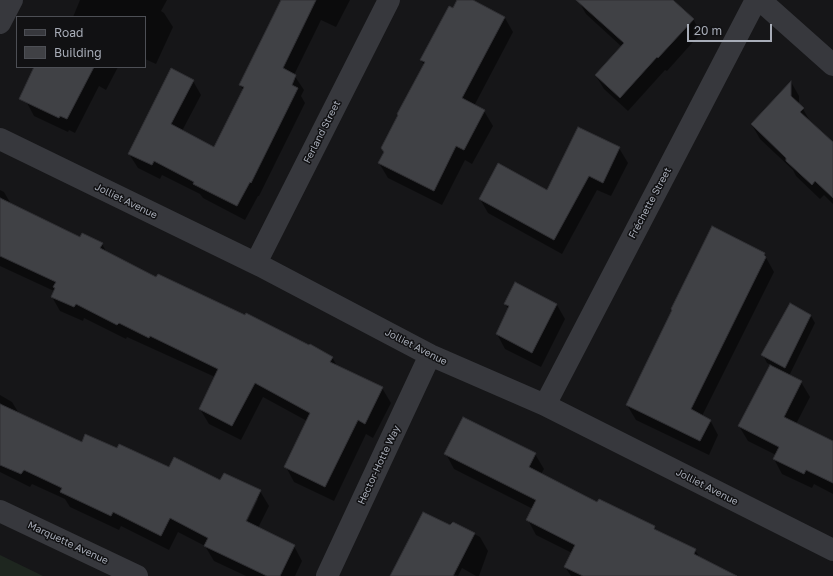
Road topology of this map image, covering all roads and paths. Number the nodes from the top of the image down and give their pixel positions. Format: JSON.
{"nodes":[{"id":1,"x":12,"y":0,"type":"edge"},
{"id":2,"x":389,"y":0,"type":"edge"},
{"id":3,"x":756,"y":0,"type":"edge"},
{"id":4,"x":760,"y":0,"type":"edge"},
{"id":5,"x":0,"y":23,"type":"edge"},
{"id":6,"x":833,"y":65,"type":"edge"},
{"id":7,"x":0,"y":139,"type":"edge"},
{"id":8,"x":256,"y":263,"type":"junction"},
{"id":9,"x":430,"y":355,"type":"junction"},
{"id":10,"x":545,"y":405,"type":"junction"},
{"id":11,"x":0,"y":511,"type":"edge"},
{"id":12,"x":833,"y":550,"type":"edge"},
{"id":13,"x":136,"y":576,"type":"edge"},
{"id":14,"x":327,"y":576,"type":"edge"}],
"edges":[{"from":1,"to":5,"type":"street"},
{"from":2,"to":8,"type":"street","name":"Ferland Street"},
{"from":3,"to":10,"type":"street","name":"Fréchette Street"},
{"from":4,"to":6,"type":"street"},
{"from":7,"to":8,"type":"street","name":"Jolliet Avenue"},
{"from":8,"to":9,"type":"street","name":"Jolliet Avenue"},
{"from":9,"to":10,"type":"street","name":"Jolliet Avenue"},
{"from":9,"to":14,"type":"street","name":"Hector-Hotte Way"},
{"from":10,"to":12,"type":"street","name":"Jolliet Avenue"},
{"from":11,"to":13,"type":"street","name":"Marquette Avenue"}]}
